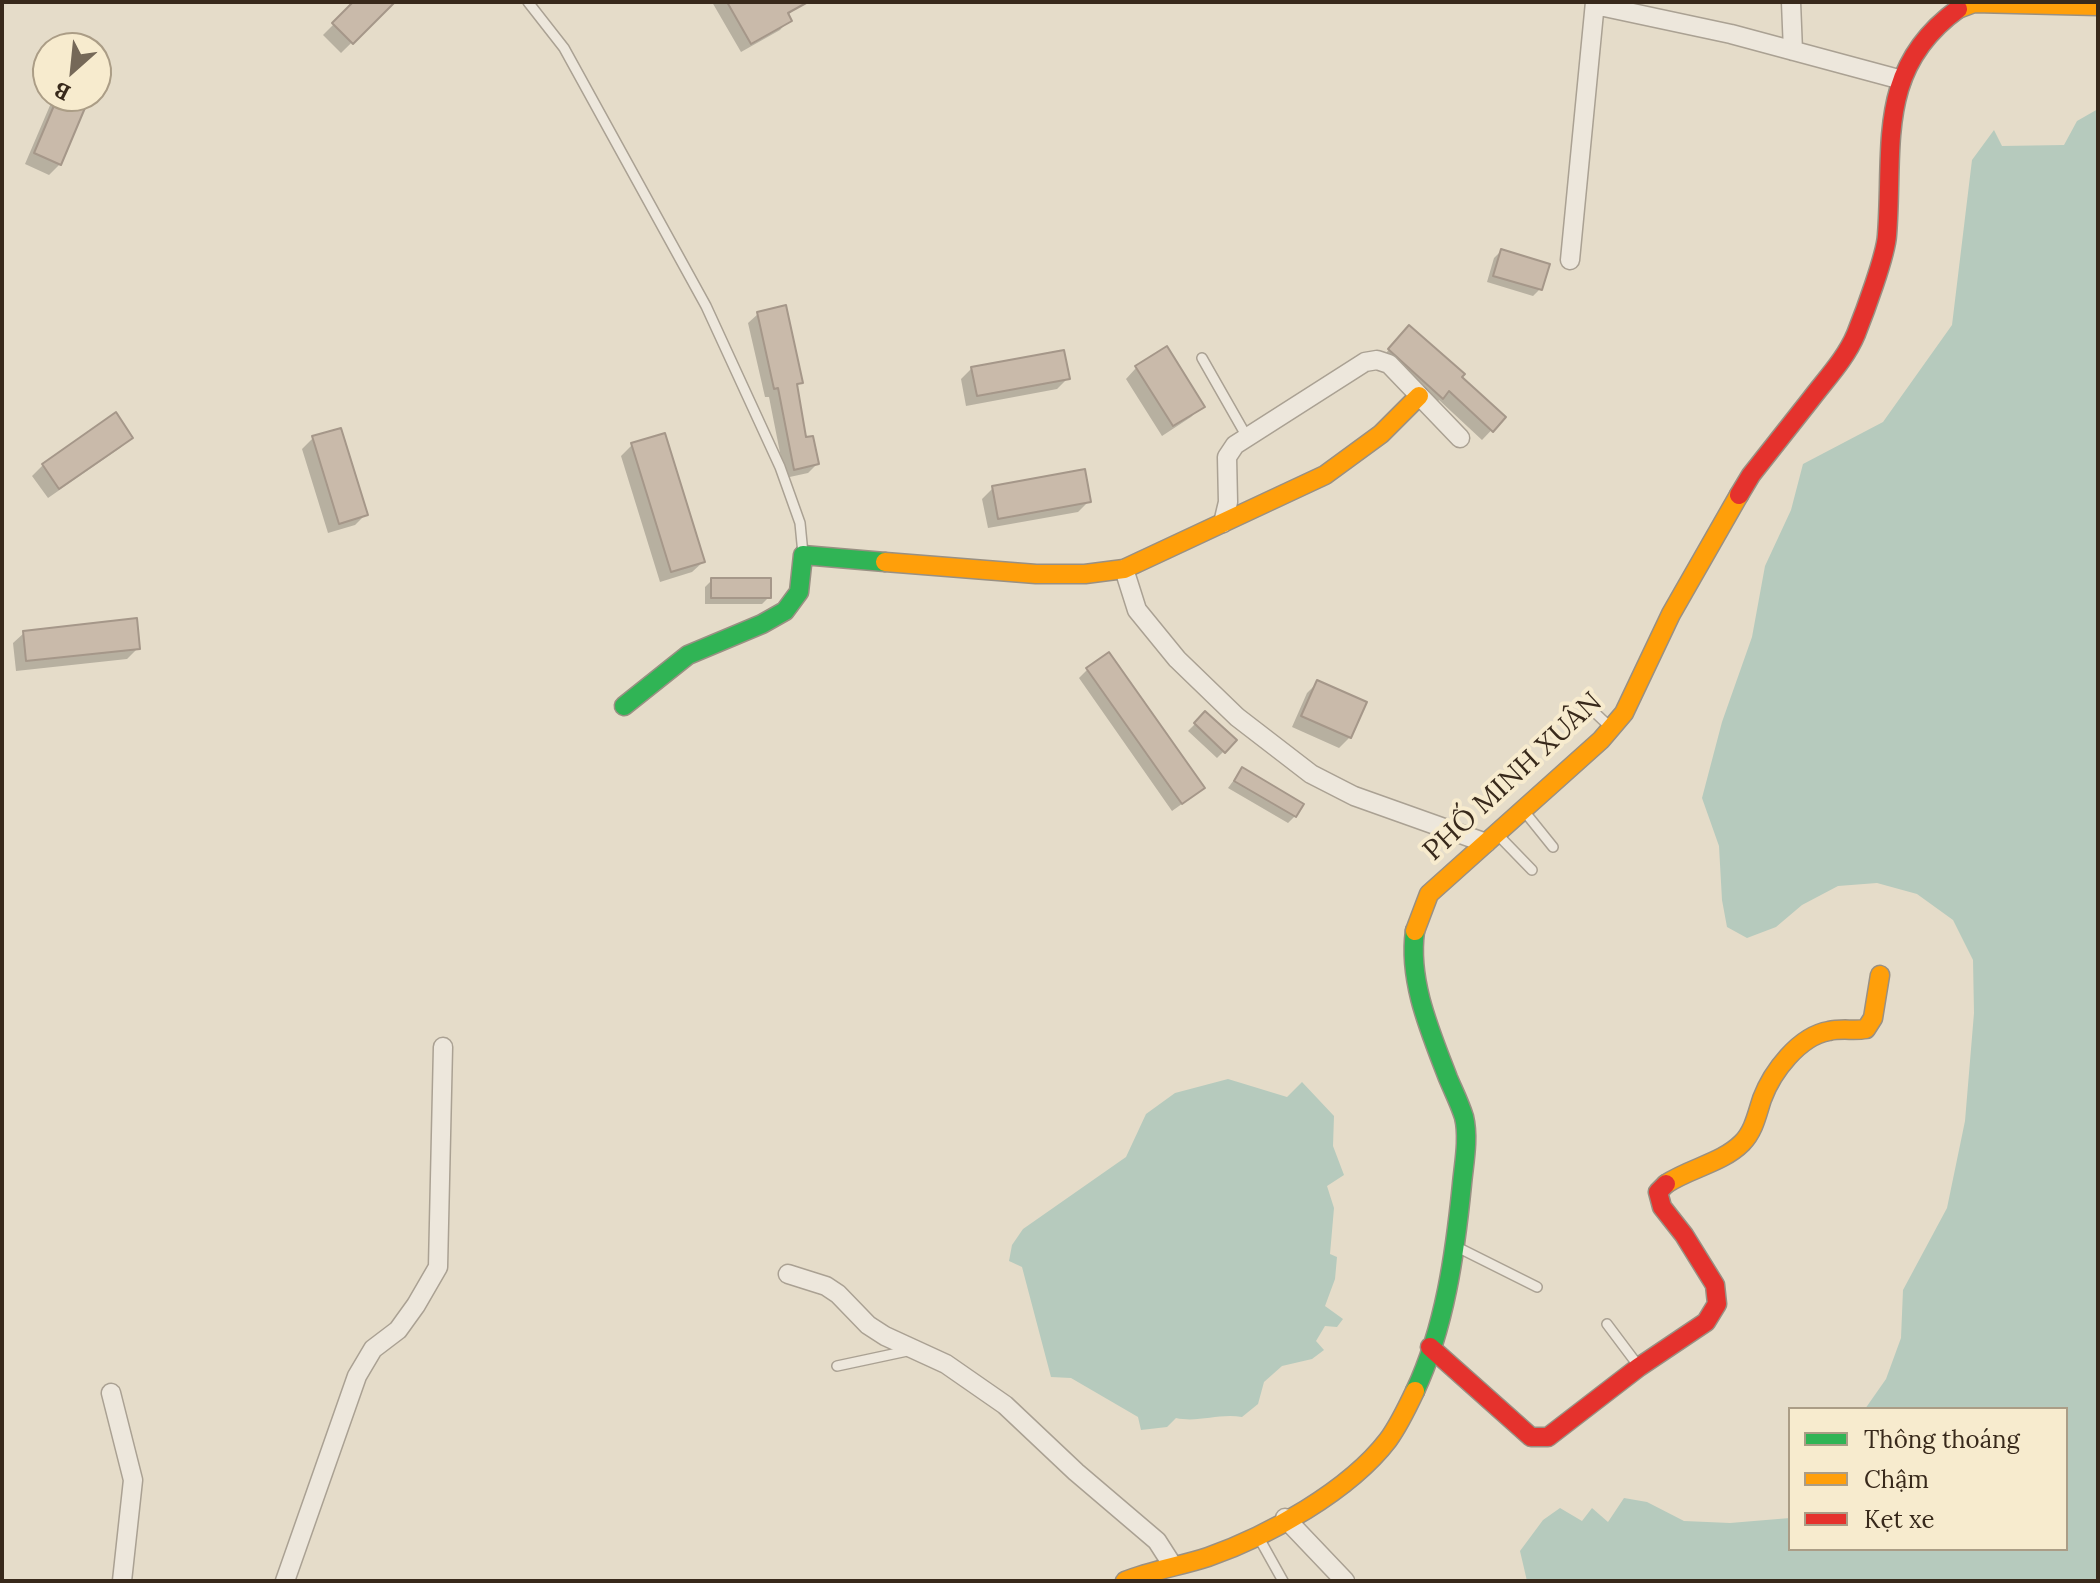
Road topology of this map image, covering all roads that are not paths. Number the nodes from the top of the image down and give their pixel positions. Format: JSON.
{"nodes":[{"id":1,"x":528,"y":2,"type":"edge"},
{"id":2,"x":1791,"y":2,"type":"edge"},
{"id":3,"x":1974,"y":3,"type":"edge"},
{"id":4,"x":1595,"y":4,"type":"edge"},
{"id":5,"x":2098,"y":6,"type":"edge"},
{"id":6,"x":1793,"y":51,"type":"junction"},
{"id":7,"x":1902,"y":80,"type":"junction"},
{"id":8,"x":1570,"y":260,"type":"dead end"},
{"id":9,"x":1202,"y":358,"type":"dead end"},
{"id":10,"x":1419,"y":396,"type":"junction"},
{"id":11,"x":1247,"y":437,"type":"junction"},
{"id":12,"x":1460,"y":438,"type":"dead end"},
{"id":13,"x":1223,"y":523,"type":"junction"},
{"id":14,"x":803,"y":555,"type":"junction"},
{"id":15,"x":1124,"y":569,"type":"junction"},
{"id":16,"x":624,"y":706,"type":"dead end"},
{"id":17,"x":1590,"y":708,"type":"dead end"},
{"id":18,"x":1612,"y":728,"type":"junction"},
{"id":19,"x":1524,"y":811,"type":"junction"},
{"id":20,"x":1491,"y":838,"type":"junction"},
{"id":21,"x":1553,"y":847,"type":"dead end"},
{"id":22,"x":1532,"y":870,"type":"dead end"},
{"id":23,"x":1880,"y":975,"type":"dead end"},
{"id":24,"x":443,"y":1047,"type":"dead end"},
{"id":25,"x":1455,"y":1247,"type":"junction"},
{"id":26,"x":788,"y":1274,"type":"dead end"},
{"id":27,"x":1537,"y":1287,"type":"dead end"},
{"id":28,"x":1607,"y":1324,"type":"dead end"},
{"id":29,"x":1430,"y":1347,"type":"junction"},
{"id":30,"x":915,"y":1349,"type":"junction"},
{"id":31,"x":837,"y":1366,"type":"dead end"},
{"id":32,"x":1639,"y":1367,"type":"junction"},
{"id":33,"x":111,"y":1393,"type":"dead end"},
{"id":34,"x":1285,"y":1518,"type":"junction"},
{"id":35,"x":1257,"y":1535,"type":"junction"},
{"id":36,"x":1173,"y":1566,"type":"junction"},
{"id":37,"x":122,"y":1581,"type":"edge"},
{"id":38,"x":285,"y":1581,"type":"edge"},
{"id":39,"x":1125,"y":1581,"type":"edge"},
{"id":40,"x":1283,"y":1581,"type":"edge"},
{"id":41,"x":1345,"y":1581,"type":"edge"}],
"edges":[{"from":1,"to":14,"type":"lane"},
{"from":2,"to":6,"type":"street"},
{"from":3,"to":5,"type":"street","name":"PHỐ MINH XUÂN"},
{"from":3,"to":7,"type":"street","name":"PHỐ MINH XUÂN"},
{"from":4,"to":6,"type":"street"},
{"from":4,"to":8,"type":"street"},
{"from":6,"to":7,"type":"street"},
{"from":7,"to":18,"type":"street","name":"PHỐ MINH XUÂN"},
{"from":9,"to":11,"type":"lane"},
{"from":10,"to":11,"type":"street"},
{"from":10,"to":12,"type":"street"},
{"from":10,"to":13,"type":"street"},
{"from":11,"to":13,"type":"street"},
{"from":13,"to":15,"type":"street"},
{"from":14,"to":15,"type":"street"},
{"from":14,"to":16,"type":"street"},
{"from":15,"to":20,"type":"street"},
{"from":17,"to":18,"type":"lane"},
{"from":18,"to":19,"type":"street","name":"PHỐ MINH XUÂN"},
{"from":19,"to":20,"type":"street","name":"PHỐ MINH XUÂN"},
{"from":19,"to":21,"type":"lane"},
{"from":20,"to":22,"type":"lane"},
{"from":20,"to":25,"type":"street","name":"PHỐ MINH XUÂN"},
{"from":23,"to":32,"type":"street"},
{"from":24,"to":38,"type":"street"},
{"from":25,"to":27,"type":"lane"},
{"from":25,"to":29,"type":"street","name":"PHỐ MINH XUÂN"},
{"from":26,"to":30,"type":"street"},
{"from":28,"to":32,"type":"lane"},
{"from":29,"to":32,"type":"street"},
{"from":29,"to":34,"type":"street","name":"PHỐ MINH XUÂN"},
{"from":30,"to":31,"type":"lane"},
{"from":30,"to":36,"type":"street"},
{"from":33,"to":37,"type":"street"},
{"from":34,"to":35,"type":"street","name":"PHỐ MINH XUÂN"},
{"from":34,"to":41,"type":"street"},
{"from":35,"to":36,"type":"street","name":"PHỐ MINH XUÂN"},
{"from":35,"to":40,"type":"lane"},
{"from":36,"to":39,"type":"street","name":"PHỐ MINH XUÂN"}]}
